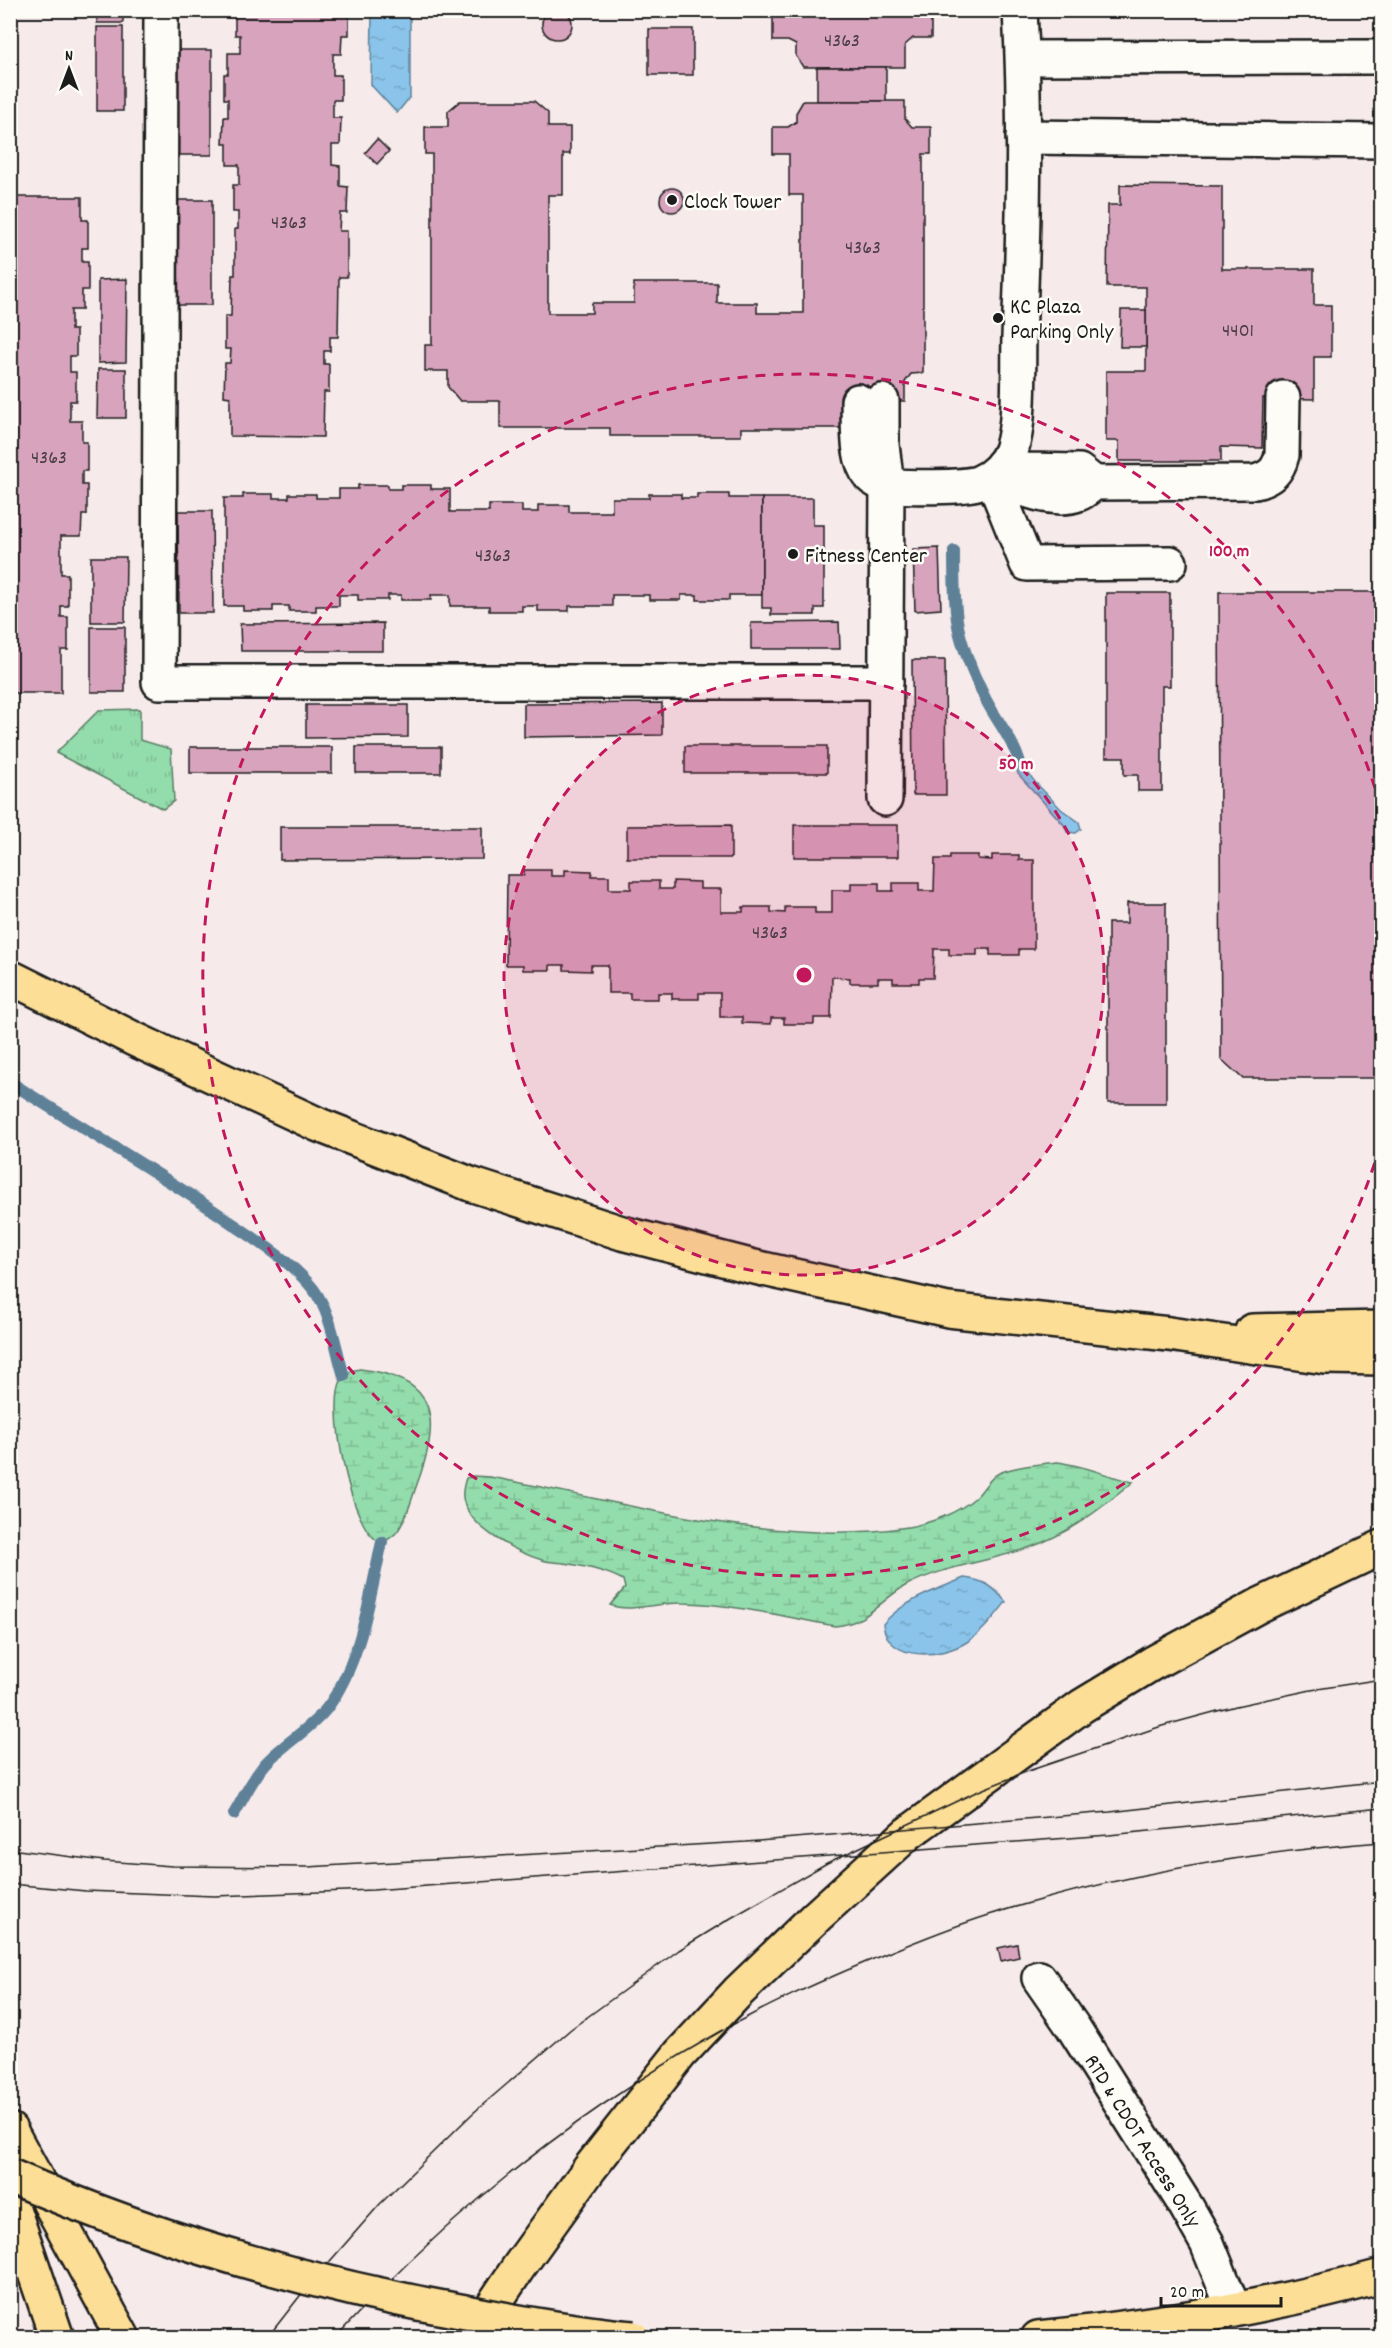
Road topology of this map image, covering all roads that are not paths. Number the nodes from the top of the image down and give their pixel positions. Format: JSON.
{"nodes":[{"id":1,"x":161,"y":10,"type":"edge"},
{"id":2,"x":1020,"y":10,"type":"edge"},
{"id":3,"x":1382,"y":57,"type":"edge"},
{"id":4,"x":1023,"y":58,"type":"junction"},
{"id":5,"x":1023,"y":137,"type":"junction"},
{"id":6,"x":1382,"y":141,"type":"edge"},
{"id":7,"x":1283,"y":398,"type":"dead end"},
{"id":8,"x":870,"y":401,"type":"dead end"},
{"id":9,"x":997,"y":471,"type":"junction"},
{"id":10,"x":887,"y":485,"type":"junction"},
{"id":11,"x":1170,"y":563,"type":"dead end"},
{"id":12,"x":886,"y":682,"type":"junction"},
{"id":13,"x":885,"y":799,"type":"dead end"},
{"id":14,"x":10,"y":977,"type":"edge"},
{"id":15,"x":1382,"y":1328,"type":"edge"},
{"id":16,"x":1169,"y":1334,"type":"junction"},
{"id":17,"x":1382,"y":1358,"type":"edge"},
{"id":18,"x":1382,"y":1547,"type":"edge"},
{"id":19,"x":1039,"y":1978,"type":"dead end"},
{"id":20,"x":10,"y":2130,"type":"edge"},
{"id":21,"x":10,"y":2176,"type":"edge"},
{"id":22,"x":10,"y":2200,"type":"edge"},
{"id":23,"x":1382,"y":2276,"type":"edge"},
{"id":24,"x":1234,"y":2310,"type":"junction"},
{"id":25,"x":57,"y":2337,"type":"edge"},
{"id":26,"x":123,"y":2337,"type":"edge"},
{"id":27,"x":471,"y":2337,"type":"edge"},
{"id":28,"x":633,"y":2337,"type":"edge"},
{"id":29,"x":1038,"y":2337,"type":"edge"}],
"edges":[{"from":1,"to":12,"type":"lane"},
{"from":2,"to":4,"type":"lane"},
{"from":3,"to":4,"type":"lane"},
{"from":4,"to":5,"type":"lane"},
{"from":5,"to":6,"type":"lane"},
{"from":5,"to":9,"type":"lane"},
{"from":7,"to":9,"type":"lane"},
{"from":8,"to":10,"type":"lane"},
{"from":9,"to":10,"type":"lane"},
{"from":9,"to":11,"type":"lane"},
{"from":10,"to":12,"type":"lane"},
{"from":12,"to":13,"type":"lane"},
{"from":14,"to":16,"type":"highway"},
{"from":15,"to":16,"type":"highway"},
{"from":16,"to":17,"type":"highway"},
{"from":18,"to":27,"type":"highway"},
{"from":19,"to":24,"type":"lane","name":"RTD & CDOT Access Only"},
{"from":20,"to":26,"type":"highway"},
{"from":21,"to":28,"type":"highway","bridge":true},
{"from":22,"to":25,"type":"highway"},
{"from":23,"to":24,"type":"highway"},
{"from":24,"to":29,"type":"highway"}]}
